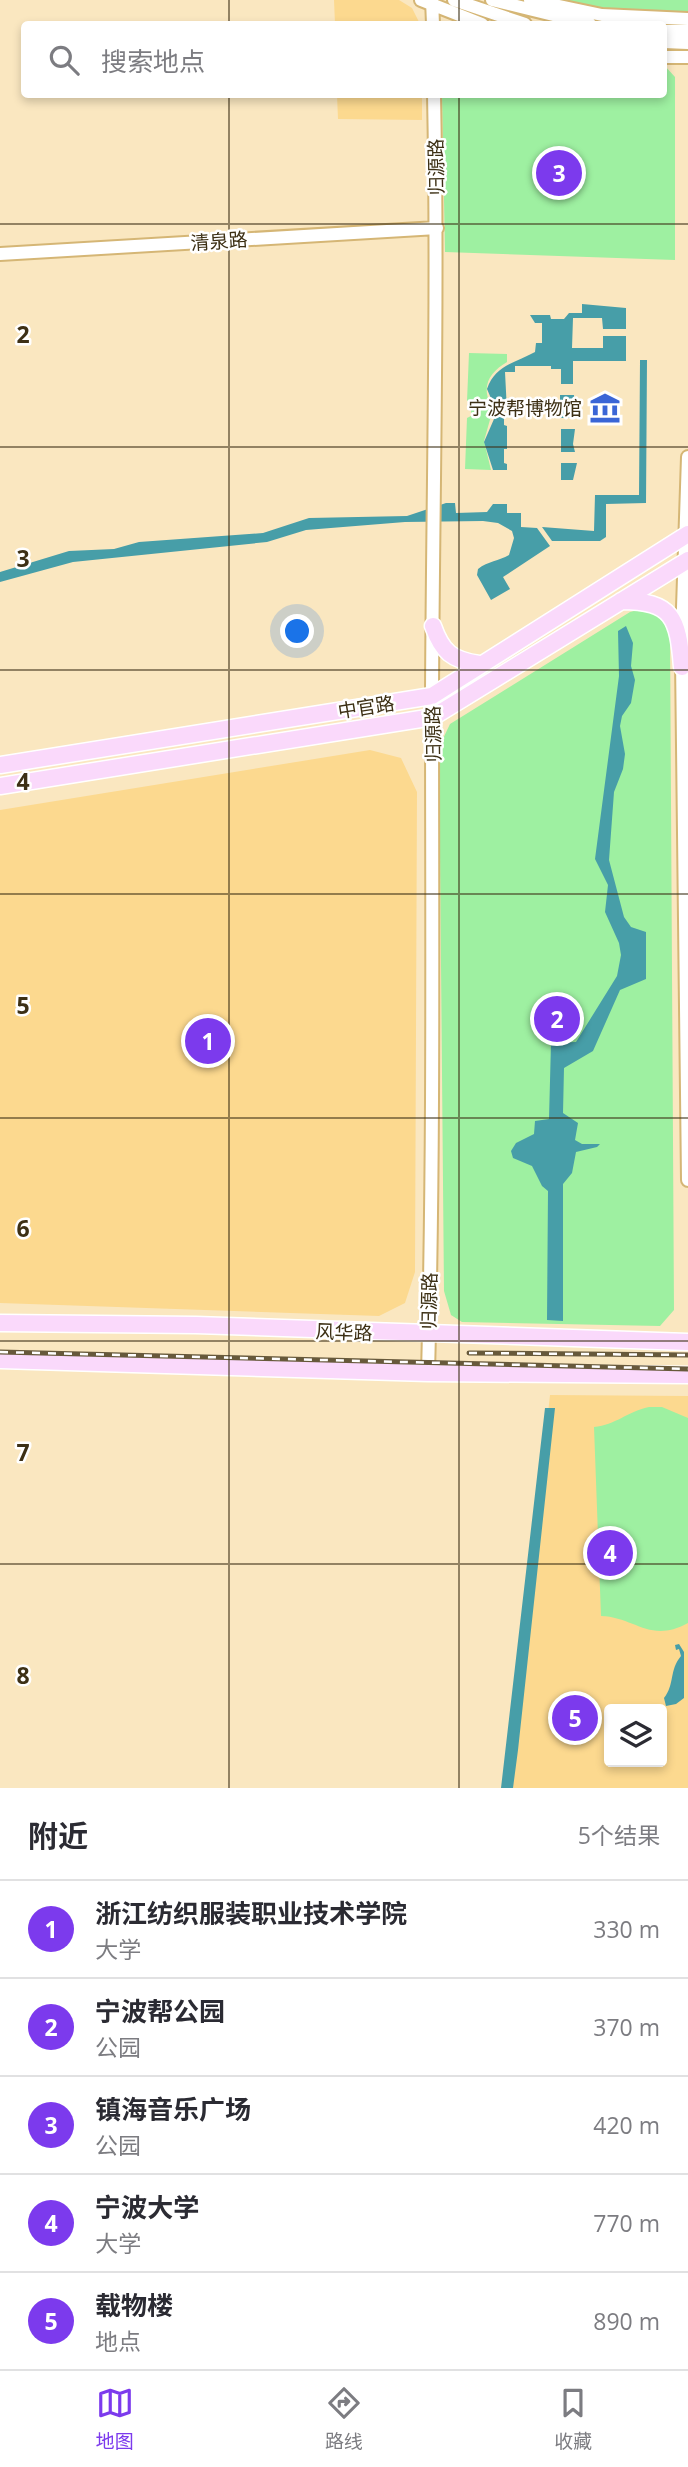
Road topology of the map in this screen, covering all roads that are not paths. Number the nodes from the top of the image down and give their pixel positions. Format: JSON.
{"nodes":[{"id":1,"x":454,"y":0,"type":"edge"},
{"id":2,"x":492,"y":0,"type":"edge"},
{"id":3,"x":530,"y":0,"type":"edge"},
{"id":4,"x":429,"y":2,"type":"edge"},
{"id":5,"x":688,"y":19,"type":"edge"},
{"id":6,"x":432,"y":21,"type":"edge"},
{"id":7,"x":475,"y":21,"type":"edge"},
{"id":8,"x":515,"y":21,"type":"edge"},
{"id":9,"x":578,"y":21,"type":"edge"},
{"id":10,"x":667,"y":31,"type":"edge"},
{"id":11,"x":688,"y":31,"type":"edge"},
{"id":12,"x":667,"y":42,"type":"edge"},
{"id":13,"x":688,"y":43,"type":"edge"},
{"id":14,"x":667,"y":57,"type":"edge"},
{"id":15,"x":688,"y":57,"type":"edge"},
{"id":16,"x":434,"y":98,"type":"edge"},
{"id":17,"x":437,"y":228,"type":"junction"},
{"id":18,"x":0,"y":254,"type":"edge"},
{"id":19,"x":688,"y":457,"type":"edge"},
{"id":20,"x":687,"y":534,"type":"edge"},
{"id":21,"x":686,"y":562,"type":"edge"},
{"id":22,"x":621,"y":601,"type":"junction"},
{"id":23,"x":433,"y":626,"type":"junction"},
{"id":24,"x":479,"y":664,"type":"junction"},
{"id":25,"x":682,"y":667,"type":"junction"},
{"id":26,"x":432,"y":696,"type":"junction"},
{"id":27,"x":433,"y":716,"type":"junction"},
{"id":28,"x":685,"y":727,"type":"edge"},
{"id":29,"x":0,"y":765,"type":"edge"},
{"id":30,"x":0,"y":786,"type":"edge"},
{"id":31,"x":688,"y":1181,"type":"edge"},
{"id":32,"x":0,"y":1323,"type":"edge"},
{"id":33,"x":429,"y":1335,"type":"junction"},
{"id":34,"x":688,"y":1342,"type":"edge"},
{"id":35,"x":0,"y":1360,"type":"edge"},
{"id":36,"x":428,"y":1373,"type":"junction"},
{"id":37,"x":688,"y":1375,"type":"edge"}],
"edges":[{"from":1,"to":8,"type":"street"},
{"from":2,"to":9,"type":"street"},
{"from":3,"to":5,"type":"street"},
{"from":4,"to":6,"type":"street"},
{"from":4,"to":7,"type":"street"},
{"from":10,"to":11,"type":"street"},
{"from":12,"to":13,"type":"street"},
{"from":14,"to":15,"type":"street"},
{"from":16,"to":17,"type":"street","name":"归源路"},
{"from":17,"to":18,"type":"street","name":"清泉路"},
{"from":17,"to":23,"type":"street","name":"归源路"},
{"from":19,"to":20,"type":"street"},
{"from":20,"to":21,"type":"street"},
{"from":20,"to":24,"type":"main road","name":"中官路"},
{"from":21,"to":22,"type":"main road","name":"中官路"},
{"from":21,"to":25,"type":"street"},
{"from":22,"to":25,"type":"main road"},
{"from":22,"to":27,"type":"main road","name":"中官路"},
{"from":23,"to":24,"type":"main road"},
{"from":23,"to":26,"type":"street","name":"归源路"},
{"from":24,"to":26,"type":"main road","name":"中官路"},
{"from":25,"to":28,"type":"street"},
{"from":26,"to":27,"type":"street","name":"归源路"},
{"from":26,"to":29,"type":"main road","name":"中官路"},
{"from":27,"to":30,"type":"main road","name":"中官路"},
{"from":27,"to":33,"type":"street","name":"归源路"},
{"from":28,"to":31,"type":"street"},
{"from":32,"to":33,"type":"main road","name":"风华路"},
{"from":33,"to":34,"type":"main road","name":"风华路"},
{"from":33,"to":36,"type":"street","name":"归源路"},
{"from":35,"to":36,"type":"main road","name":"风华路"},
{"from":36,"to":37,"type":"main road","name":"风华路"}]}
